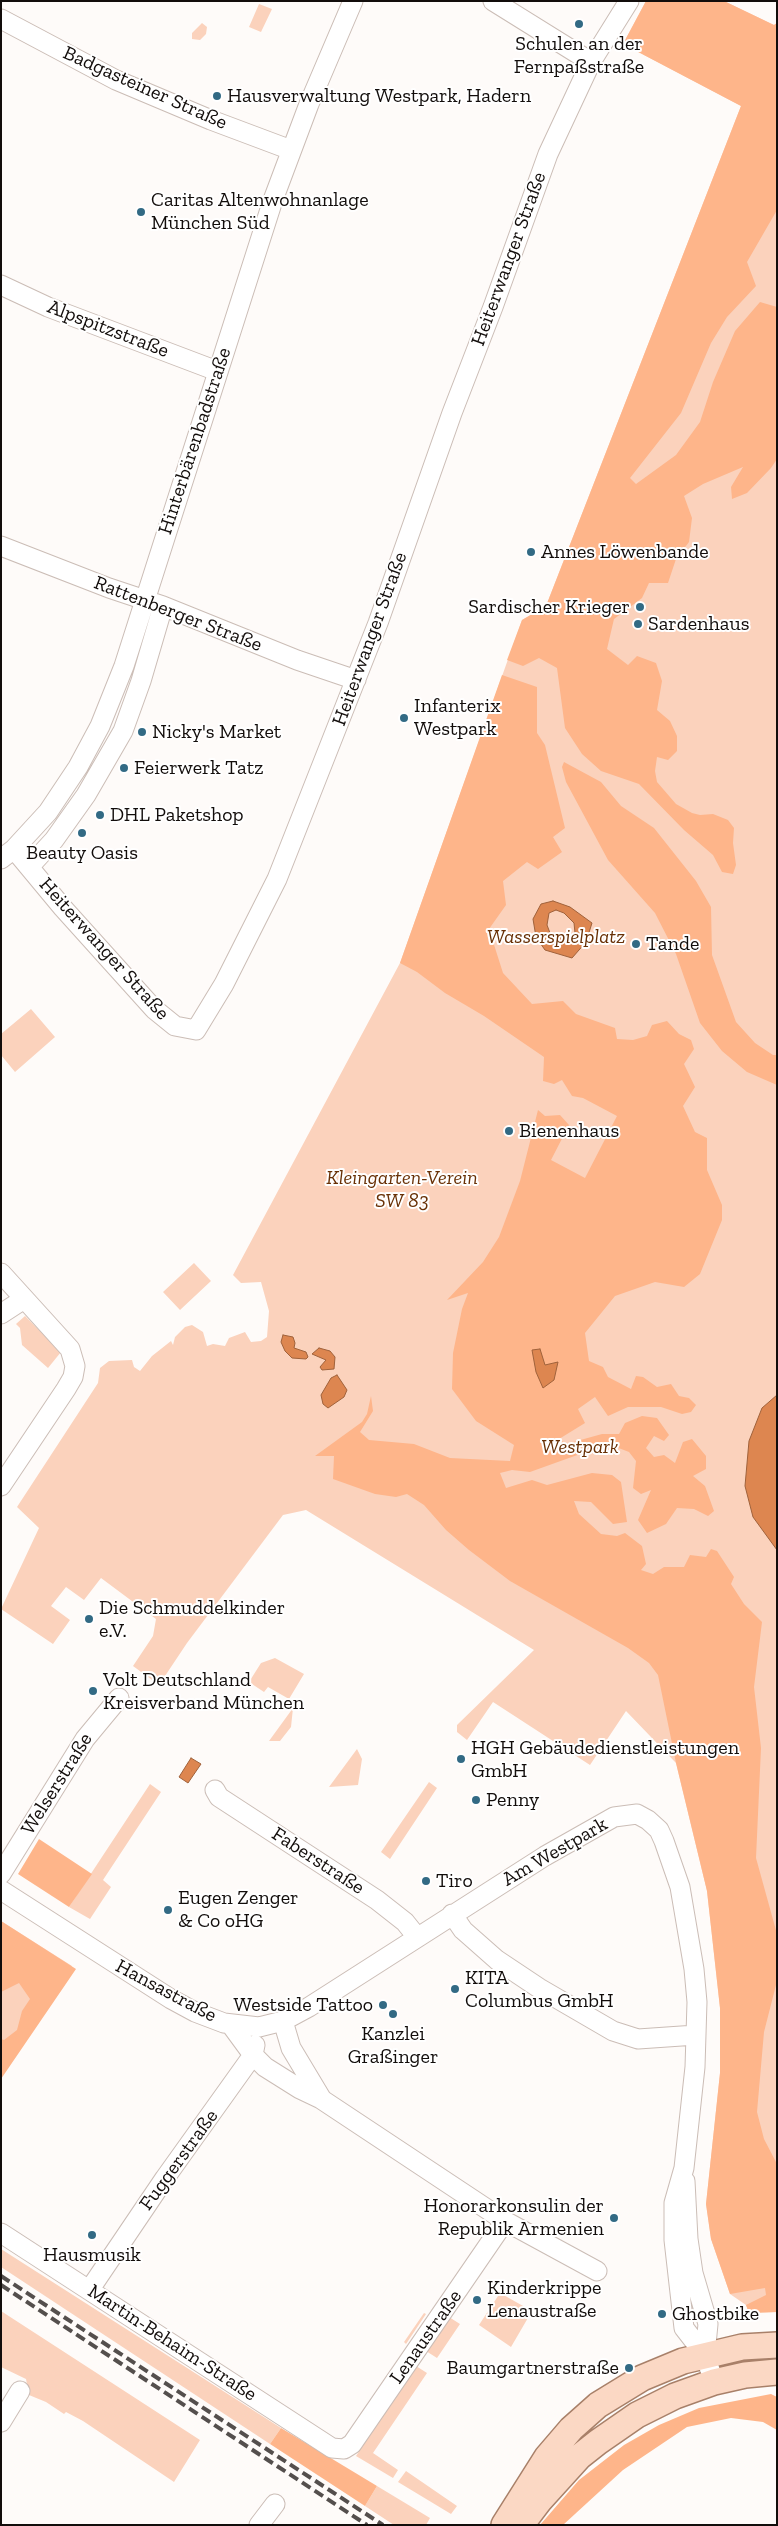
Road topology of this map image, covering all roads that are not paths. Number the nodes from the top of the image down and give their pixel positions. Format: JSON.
{"nodes":[{"id":1,"x":353,"y":1,"type":"edge"},
{"id":2,"x":493,"y":1,"type":"edge"},
{"id":3,"x":629,"y":1,"type":"edge"},
{"id":4,"x":1,"y":19,"type":"edge"},
{"id":5,"x":591,"y":62,"type":"junction"},
{"id":6,"x":292,"y":150,"type":"junction"},
{"id":7,"x":1,"y":285,"type":"edge"},
{"id":8,"x":217,"y":371,"type":"junction"},
{"id":9,"x":1,"y":546,"type":"edge"},
{"id":10,"x":144,"y":599,"type":"junction"},
{"id":11,"x":163,"y":606,"type":"junction"},
{"id":12,"x":356,"y":680,"type":"junction"},
{"id":13,"x":8,"y":854,"type":"edge"},
{"id":14,"x":30,"y":866,"type":"junction"},
{"id":15,"x":1,"y":1273,"type":"edge"},
{"id":16,"x":24,"y":1299,"type":"junction"},
{"id":17,"x":1,"y":1314,"type":"edge"},
{"id":18,"x":1,"y":1486,"type":"edge"},
{"id":19,"x":119,"y":1698,"type":"dead end"},
{"id":20,"x":215,"y":1790,"type":"dead end"},
{"id":21,"x":1,"y":1874,"type":"edge"},
{"id":22,"x":1,"y":1890,"type":"edge"},
{"id":23,"x":452,"y":1914,"type":"junction"},
{"id":24,"x":417,"y":1937,"type":"junction"},
{"id":25,"x":283,"y":2021,"type":"junction"},
{"id":26,"x":231,"y":2025,"type":"junction"},
{"id":27,"x":259,"y":2027,"type":"junction"},
{"id":28,"x":696,"y":2035,"type":"junction"},
{"id":29,"x":253,"y":2055,"type":"junction"},
{"id":30,"x":321,"y":2099,"type":"junction"},
{"id":31,"x":505,"y":2221,"type":"junction"},
{"id":32,"x":1,"y":2233,"type":"edge"},
{"id":33,"x":597,"y":2271,"type":"dead end"},
{"id":34,"x":90,"y":2289,"type":"junction"},
{"id":35,"x":777,"y":2345,"type":"edge"},
{"id":36,"x":705,"y":2354,"type":"junction"},
{"id":37,"x":777,"y":2372,"type":"edge"},
{"id":38,"x":714,"y":2382,"type":"junction"},
{"id":39,"x":20,"y":2391,"type":"dead end"},
{"id":40,"x":1,"y":2422,"type":"edge"},
{"id":41,"x":344,"y":2449,"type":"joint"},
{"id":42,"x":275,"y":2504,"type":"dead end"},
{"id":43,"x":259,"y":2525,"type":"edge"},
{"id":44,"x":504,"y":2525,"type":"edge"},
{"id":45,"x":521,"y":2525,"type":"edge"}],
"edges":[{"from":1,"to":6,"type":"street","name":"Hinterbärenbadstraße"},
{"from":2,"to":5,"type":"street"},
{"from":3,"to":5,"type":"street","name":"Heiterwanger Straße"},
{"from":4,"to":6,"type":"street","name":"Badgasteiner Straße"},
{"from":5,"to":12,"type":"street","name":"Heiterwanger Straße"},
{"from":6,"to":8,"type":"street","name":"Hinterbärenbadstraße"},
{"from":7,"to":8,"type":"street","name":"Alpspitzstraße"},
{"from":8,"to":10,"type":"street","name":"Hinterbärenbadstraße"},
{"from":9,"to":10,"type":"street","name":"Rattenberger Straße"},
{"from":10,"to":11,"type":"street","name":"Rattenberger Straße"},
{"from":10,"to":13,"type":"street","name":"Hinterbärenbadstraße"},
{"from":11,"to":12,"type":"street","name":"Rattenberger Straße"},
{"from":11,"to":14,"type":"street"},
{"from":12,"to":14,"type":"street","name":"Heiterwanger Straße"},
{"from":13,"to":14,"type":"street","name":"Heiterwanger Straße"},
{"from":15,"to":16,"type":"street"},
{"from":16,"to":17,"type":"street"},
{"from":16,"to":18,"type":"street"},
{"from":19,"to":21,"type":"street","name":"Welserstraße"},
{"from":20,"to":24,"type":"street","name":"Faberstraße"},
{"from":22,"to":26,"type":"street","name":"Hansastraße"},
{"from":23,"to":24,"type":"street","name":"Am Westpark"},
{"from":23,"to":28,"type":"street"},
{"from":23,"to":28,"type":"street","name":"Am Westpark"},
{"from":24,"to":25,"type":"street","name":"Am Westpark"},
{"from":25,"to":27,"type":"street","name":"Am Westpark"},
{"from":25,"to":30,"type":"street","name":"Hansastraße"},
{"from":26,"to":27,"type":"street","name":"Am Westpark"},
{"from":26,"to":29,"type":"street","name":"Hansastraße"},
{"from":27,"to":29,"type":"street","name":"Fuggerstraße"},
{"from":28,"to":36,"type":"street","name":"Am Westpark"},
{"from":29,"to":30,"type":"street","name":"Hansastraße"},
{"from":29,"to":34,"type":"street","name":"Fuggerstraße"},
{"from":30,"to":31,"type":"street","name":"Hansastraße"},
{"from":31,"to":33,"type":"street","name":"Hansastraße"},
{"from":31,"to":41,"type":"street","name":"Lenaustraße"},
{"from":32,"to":34,"type":"street","name":"Martin-Behaim-Straße"},
{"from":34,"to":41,"type":"street","name":"Martin-Behaim-Straße"},
{"from":35,"to":36,"type":"main road"},
{"from":36,"to":38,"type":"street","name":"Am Westpark"},
{"from":36,"to":44,"type":"main road"},
{"from":37,"to":38,"type":"main road"},
{"from":38,"to":45,"type":"main road"},
{"from":39,"to":40,"type":"street"},
{"from":42,"to":43,"type":"street"}]}
